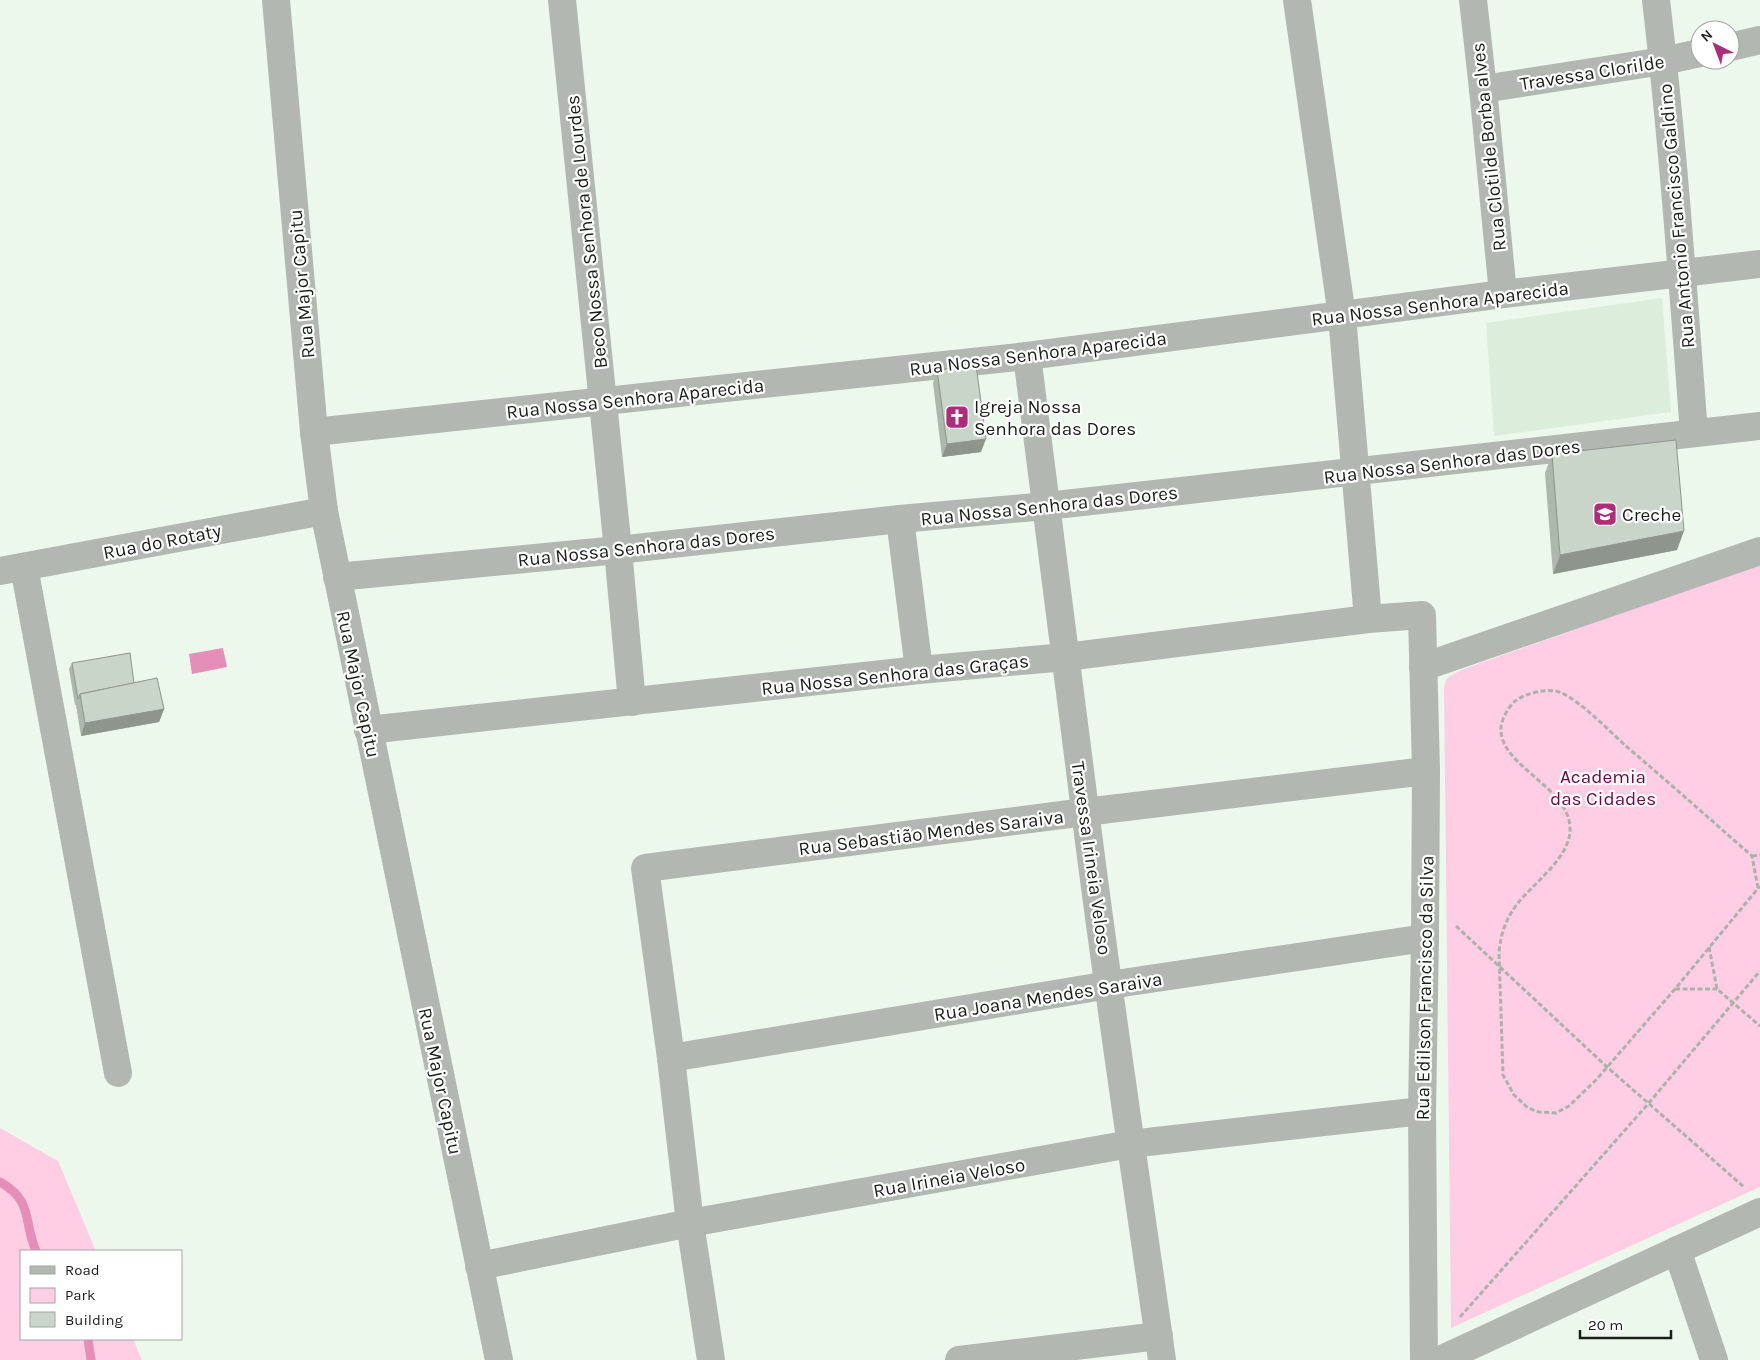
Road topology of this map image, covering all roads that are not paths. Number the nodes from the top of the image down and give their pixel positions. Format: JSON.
{"nodes":[{"id":1,"x":276,"y":0,"type":"edge"},
{"id":2,"x":562,"y":0,"type":"edge"},
{"id":3,"x":1297,"y":0,"type":"edge"},
{"id":4,"x":1473,"y":0,"type":"edge"},
{"id":5,"x":1656,"y":0,"type":"edge"},
{"id":6,"x":1760,"y":40,"type":"edge"},
{"id":7,"x":1740,"y":45,"type":"edge"},
{"id":8,"x":1690,"y":55,"type":"edge"},
{"id":9,"x":1663,"y":61,"type":"junction"},
{"id":10,"x":1483,"y":89,"type":"junction"},
{"id":11,"x":1760,"y":264,"type":"edge"},
{"id":12,"x":1682,"y":274,"type":"junction"},
{"id":13,"x":1503,"y":294,"type":"junction"},
{"id":14,"x":1342,"y":316,"type":"junction"},
{"id":15,"x":1027,"y":356,"type":"junction"},
{"id":16,"x":603,"y":401,"type":"junction"},
{"id":17,"x":1760,"y":426,"type":"edge"},
{"id":18,"x":314,"y":432,"type":"junction"},
{"id":19,"x":1694,"y":433,"type":"junction"},
{"id":20,"x":1355,"y":472,"type":"junction"},
{"id":21,"x":1047,"y":506,"type":"junction"},
{"id":22,"x":324,"y":511,"type":"junction"},
{"id":23,"x":900,"y":519,"type":"junction"},
{"id":24,"x":618,"y":550,"type":"junction"},
{"id":25,"x":1760,"y":552,"type":"edge"},
{"id":26,"x":12,"y":569,"type":"edge"},
{"id":27,"x":337,"y":577,"type":"junction"},
{"id":28,"x":1422,"y":615,"type":"joint"},
{"id":29,"x":1368,"y":619,"type":"junction"},
{"id":30,"x":1066,"y":657,"type":"junction"},
{"id":31,"x":1423,"y":667,"type":"junction"},
{"id":32,"x":919,"y":670,"type":"junction"},
{"id":33,"x":632,"y":702,"type":"junction"},
{"id":34,"x":368,"y":730,"type":"junction"},
{"id":35,"x":1426,"y":771,"type":"junction"},
{"id":36,"x":1085,"y":812,"type":"junction"},
{"id":37,"x":1425,"y":938,"type":"junction"},
{"id":38,"x":1109,"y":985,"type":"junction"},
{"id":39,"x":670,"y":1058,"type":"junction"},
{"id":40,"x":118,"y":1072,"type":"dead end"},
{"id":41,"x":1422,"y":1112,"type":"junction"},
{"id":42,"x":1130,"y":1144,"type":"junction"},
{"id":43,"x":1760,"y":1212,"type":"edge"},
{"id":44,"x":690,"y":1223,"type":"junction"},
{"id":45,"x":1678,"y":1250,"type":"junction"},
{"id":46,"x":479,"y":1266,"type":"junction"},
{"id":47,"x":1160,"y":1348,"type":"edge"},
{"id":48,"x":499,"y":1360,"type":"edge"},
{"id":49,"x":711,"y":1360,"type":"edge"},
{"id":50,"x":959,"y":1360,"type":"edge"},
{"id":51,"x":1424,"y":1360,"type":"edge"},
{"id":52,"x":1440,"y":1360,"type":"edge"},
{"id":53,"x":1714,"y":1360,"type":"edge"}],
"edges":[{"from":1,"to":18,"type":"street","name":"Rua Major Capitu"},
{"from":2,"to":16,"type":"street","name":"Beco Nossa Senhora de Lourdes"},
{"from":3,"to":14,"type":"street"},
{"from":4,"to":10,"type":"street","name":"Rua Clotilde Borba alves"},
{"from":5,"to":9,"type":"street","name":"Rua Antonio Francisco Galdino"},
{"from":6,"to":7,"type":"street"},
{"from":8,"to":9,"type":"street","name":"Travessa Clorilde"},
{"from":9,"to":10,"type":"street","name":"Travessa Clorilde"},
{"from":9,"to":12,"type":"street","name":"Rua Antonio Francisco Galdino"},
{"from":10,"to":13,"type":"street","name":"Rua Clotilde Borba alves"},
{"from":11,"to":12,"type":"street","name":"Rua Nossa Senhora Aparecida"},
{"from":12,"to":13,"type":"street","name":"Rua Nossa Senhora Aparecida"},
{"from":12,"to":19,"type":"street","name":"Rua Antonio Francisco Galdino"},
{"from":13,"to":14,"type":"street","name":"Rua Nossa Senhora Aparecida"},
{"from":14,"to":15,"type":"street","name":"Rua Nossa Senhora Aparecida"},
{"from":14,"to":20,"type":"street"},
{"from":15,"to":16,"type":"street","name":"Rua Nossa Senhora Aparecida"},
{"from":15,"to":21,"type":"street","name":"Travessa Irineia Veloso"},
{"from":16,"to":18,"type":"street","name":"Rua Nossa Senhora Aparecida"},
{"from":16,"to":24,"type":"street","name":"Beco Nossa Senhora de Lourdes"},
{"from":17,"to":19,"type":"street","name":"Rua Nossa Senhora das Dores"},
{"from":18,"to":22,"type":"street","name":"Rua Major Capitu"},
{"from":19,"to":20,"type":"street","name":"Rua Nossa Senhora das Dores"},
{"from":20,"to":21,"type":"street","name":"Rua Nossa Senhora das Dores"},
{"from":20,"to":29,"type":"street"},
{"from":21,"to":23,"type":"street","name":"Rua Nossa Senhora das Dores"},
{"from":21,"to":30,"type":"street","name":"Travessa Irineia Veloso"},
{"from":22,"to":26,"type":"street","name":"Rua do Rotaty"},
{"from":22,"to":27,"type":"street","name":"Rua Major Capitu"},
{"from":23,"to":24,"type":"street","name":"Rua Nossa Senhora das Dores"},
{"from":23,"to":32,"type":"street"},
{"from":24,"to":27,"type":"street","name":"Rua Nossa Senhora das Dores"},
{"from":24,"to":33,"type":"street","name":"Beco Nossa Senhora de Lourdes"},
{"from":25,"to":31,"type":"street"},
{"from":26,"to":40,"type":"street"},
{"from":27,"to":34,"type":"street","name":"Rua Major Capitu"},
{"from":28,"to":29,"type":"street","name":"Rua Nossa Senhora das Graças"},
{"from":28,"to":31,"type":"street","name":"Rua Edilson Francisco da Silva"},
{"from":29,"to":30,"type":"street","name":"Rua Nossa Senhora das Graças"},
{"from":30,"to":32,"type":"street","name":"Rua Nossa Senhora das Graças"},
{"from":30,"to":36,"type":"street","name":"Travessa Irineia Veloso"},
{"from":31,"to":35,"type":"street","name":"Rua Edilson Francisco da Silva"},
{"from":32,"to":33,"type":"street","name":"Rua Nossa Senhora das Graças"},
{"from":33,"to":34,"type":"street","name":"Rua Nossa Senhora das Graças"},
{"from":34,"to":46,"type":"street","name":"Rua Major Capitu"},
{"from":35,"to":36,"type":"street","name":"Rua Sebastião Mendes Saraiva"},
{"from":35,"to":37,"type":"street","name":"Rua Edilson Francisco da Silva"},
{"from":36,"to":38,"type":"street","name":"Travessa Irineia Veloso"},
{"from":36,"to":39,"type":"street","name":"Rua Sebastião Mendes Saraiva"},
{"from":37,"to":38,"type":"street","name":"Rua Joana Mendes Saraiva"},
{"from":37,"to":41,"type":"street","name":"Rua Edilson Francisco da Silva"},
{"from":38,"to":39,"type":"street","name":"Rua Joana Mendes Saraiva"},
{"from":38,"to":42,"type":"street","name":"Travessa Irineia Veloso"},
{"from":39,"to":44,"type":"street"},
{"from":41,"to":42,"type":"street","name":"Rua Irineia Veloso"},
{"from":41,"to":51,"type":"street","name":"Rua Edilson Francisco da Silva"},
{"from":42,"to":44,"type":"street","name":"Rua Irineia Veloso"},
{"from":42,"to":47,"type":"street","name":"Travessa Irineia Veloso"},
{"from":43,"to":45,"type":"street"},
{"from":44,"to":46,"type":"street","name":"Rua Irineia Veloso"},
{"from":44,"to":49,"type":"street"},
{"from":45,"to":52,"type":"street"},
{"from":45,"to":53,"type":"street"},
{"from":46,"to":48,"type":"street","name":"Rua Major Capitu"},
{"from":47,"to":50,"type":"street"}]}
